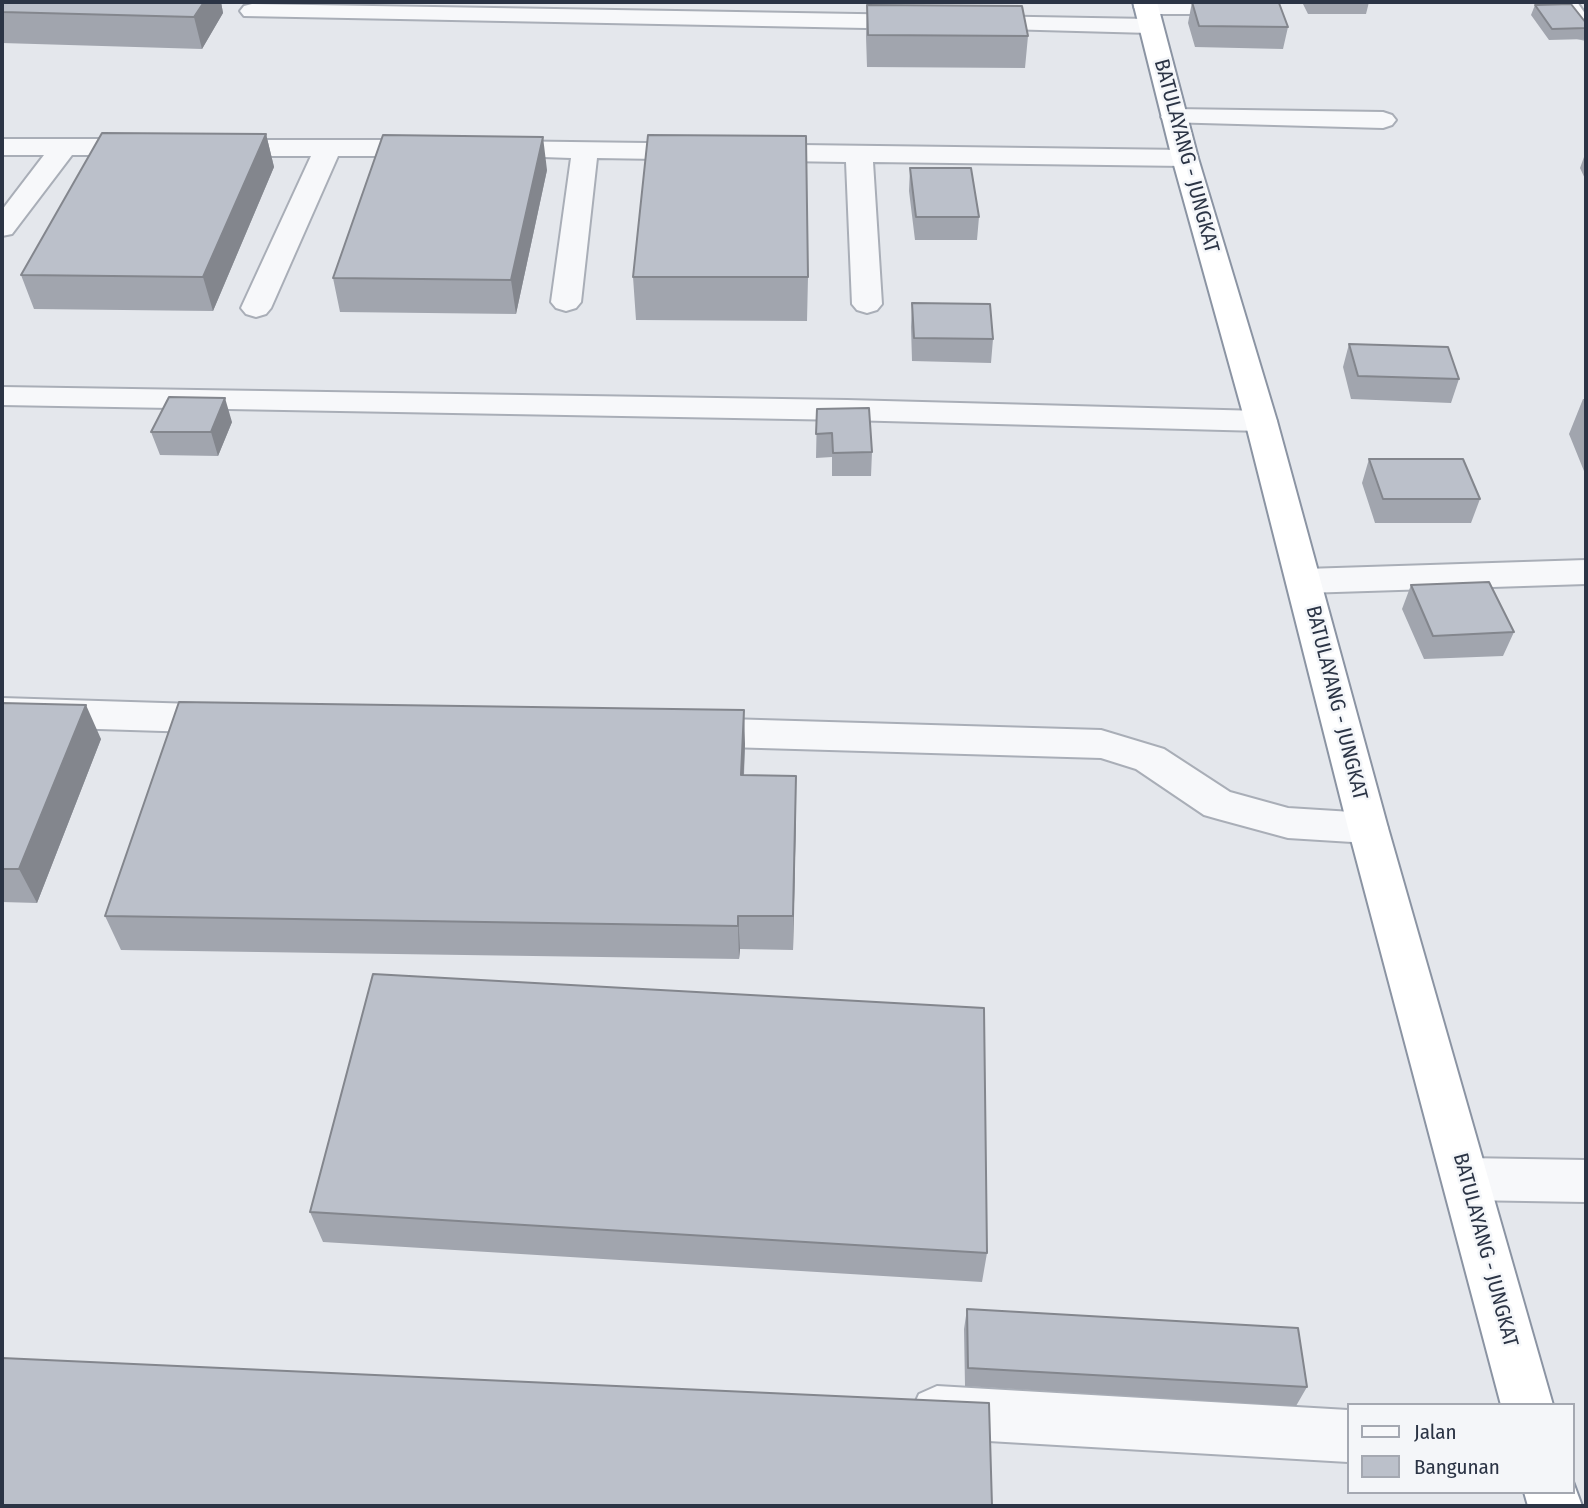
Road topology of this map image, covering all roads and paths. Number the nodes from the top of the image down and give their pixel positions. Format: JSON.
{"nodes":[{"id":1,"x":1565,"y":2,"type":"edge"},
{"id":2,"x":1261,"y":7,"type":"edge"},
{"id":3,"x":252,"y":11,"type":"dead end"},
{"id":4,"x":1147,"y":11,"type":"edge"},
{"id":5,"x":1586,"y":32,"type":"edge"},
{"id":6,"x":1174,"y":117,"type":"junction"},
{"id":7,"x":1383,"y":120,"type":"dead end"},
{"id":8,"x":2,"y":147,"type":"edge"},
{"id":9,"x":64,"y":147,"type":"junction"},
{"id":10,"x":328,"y":148,"type":"junction"},
{"id":11,"x":585,"y":149,"type":"junction"},
{"id":12,"x":859,"y":153,"type":"junction"},
{"id":13,"x":1185,"y":158,"type":"junction"},
{"id":14,"x":2,"y":228,"type":"edge"},
{"id":15,"x":566,"y":302,"type":"dead end"},
{"id":16,"x":867,"y":304,"type":"dead end"},
{"id":17,"x":256,"y":308,"type":"dead end"},
{"id":18,"x":2,"y":396,"type":"edge"},
{"id":19,"x":1261,"y":421,"type":"junction"},
{"id":20,"x":1586,"y":572,"type":"edge"},
{"id":21,"x":1305,"y":581,"type":"junction"},
{"id":22,"x":2,"y":712,"type":"edge"},
{"id":23,"x":266,"y":720,"type":"edge"},
{"id":24,"x":655,"y":731,"type":"edge"},
{"id":25,"x":1368,"y":828,"type":"junction"},
{"id":26,"x":1465,"y":1179,"type":"junction"},
{"id":27,"x":1586,"y":1181,"type":"edge"},
{"id":28,"x":1526,"y":1403,"type":"edge"},
{"id":29,"x":897,"y":1410,"type":"edge"},
{"id":30,"x":1346,"y":1436,"type":"edge"}],
"edges":[{"from":1,"to":5,"type":"street"},
{"from":2,"to":4,"type":"street"},
{"from":3,"to":4,"type":"street"},
{"from":4,"to":6,"type":"highway","name":"BATULAYANG - JUNGKAT"},
{"from":6,"to":7,"type":"street"},
{"from":6,"to":13,"type":"highway","name":"BATULAYANG - JUNGKAT"},
{"from":8,"to":9,"type":"street"},
{"from":9,"to":10,"type":"street"},
{"from":9,"to":14,"type":"street"},
{"from":10,"to":11,"type":"street"},
{"from":10,"to":17,"type":"street"},
{"from":11,"to":12,"type":"street"},
{"from":11,"to":15,"type":"street"},
{"from":12,"to":13,"type":"street"},
{"from":12,"to":16,"type":"street"},
{"from":13,"to":19,"type":"highway","name":"BATULAYANG - JUNGKAT"},
{"from":18,"to":19,"type":"street"},
{"from":19,"to":21,"type":"highway","name":"BATULAYANG - JUNGKAT"},
{"from":20,"to":21,"type":"street"},
{"from":21,"to":25,"type":"highway","name":"BATULAYANG - JUNGKAT"},
{"from":22,"to":23,"type":"street"},
{"from":24,"to":25,"type":"street"},
{"from":25,"to":26,"type":"highway","name":"BATULAYANG - JUNGKAT"},
{"from":26,"to":27,"type":"street"},
{"from":26,"to":28,"type":"highway","name":"BATULAYANG - JUNGKAT"},
{"from":29,"to":30,"type":"street"}]}
